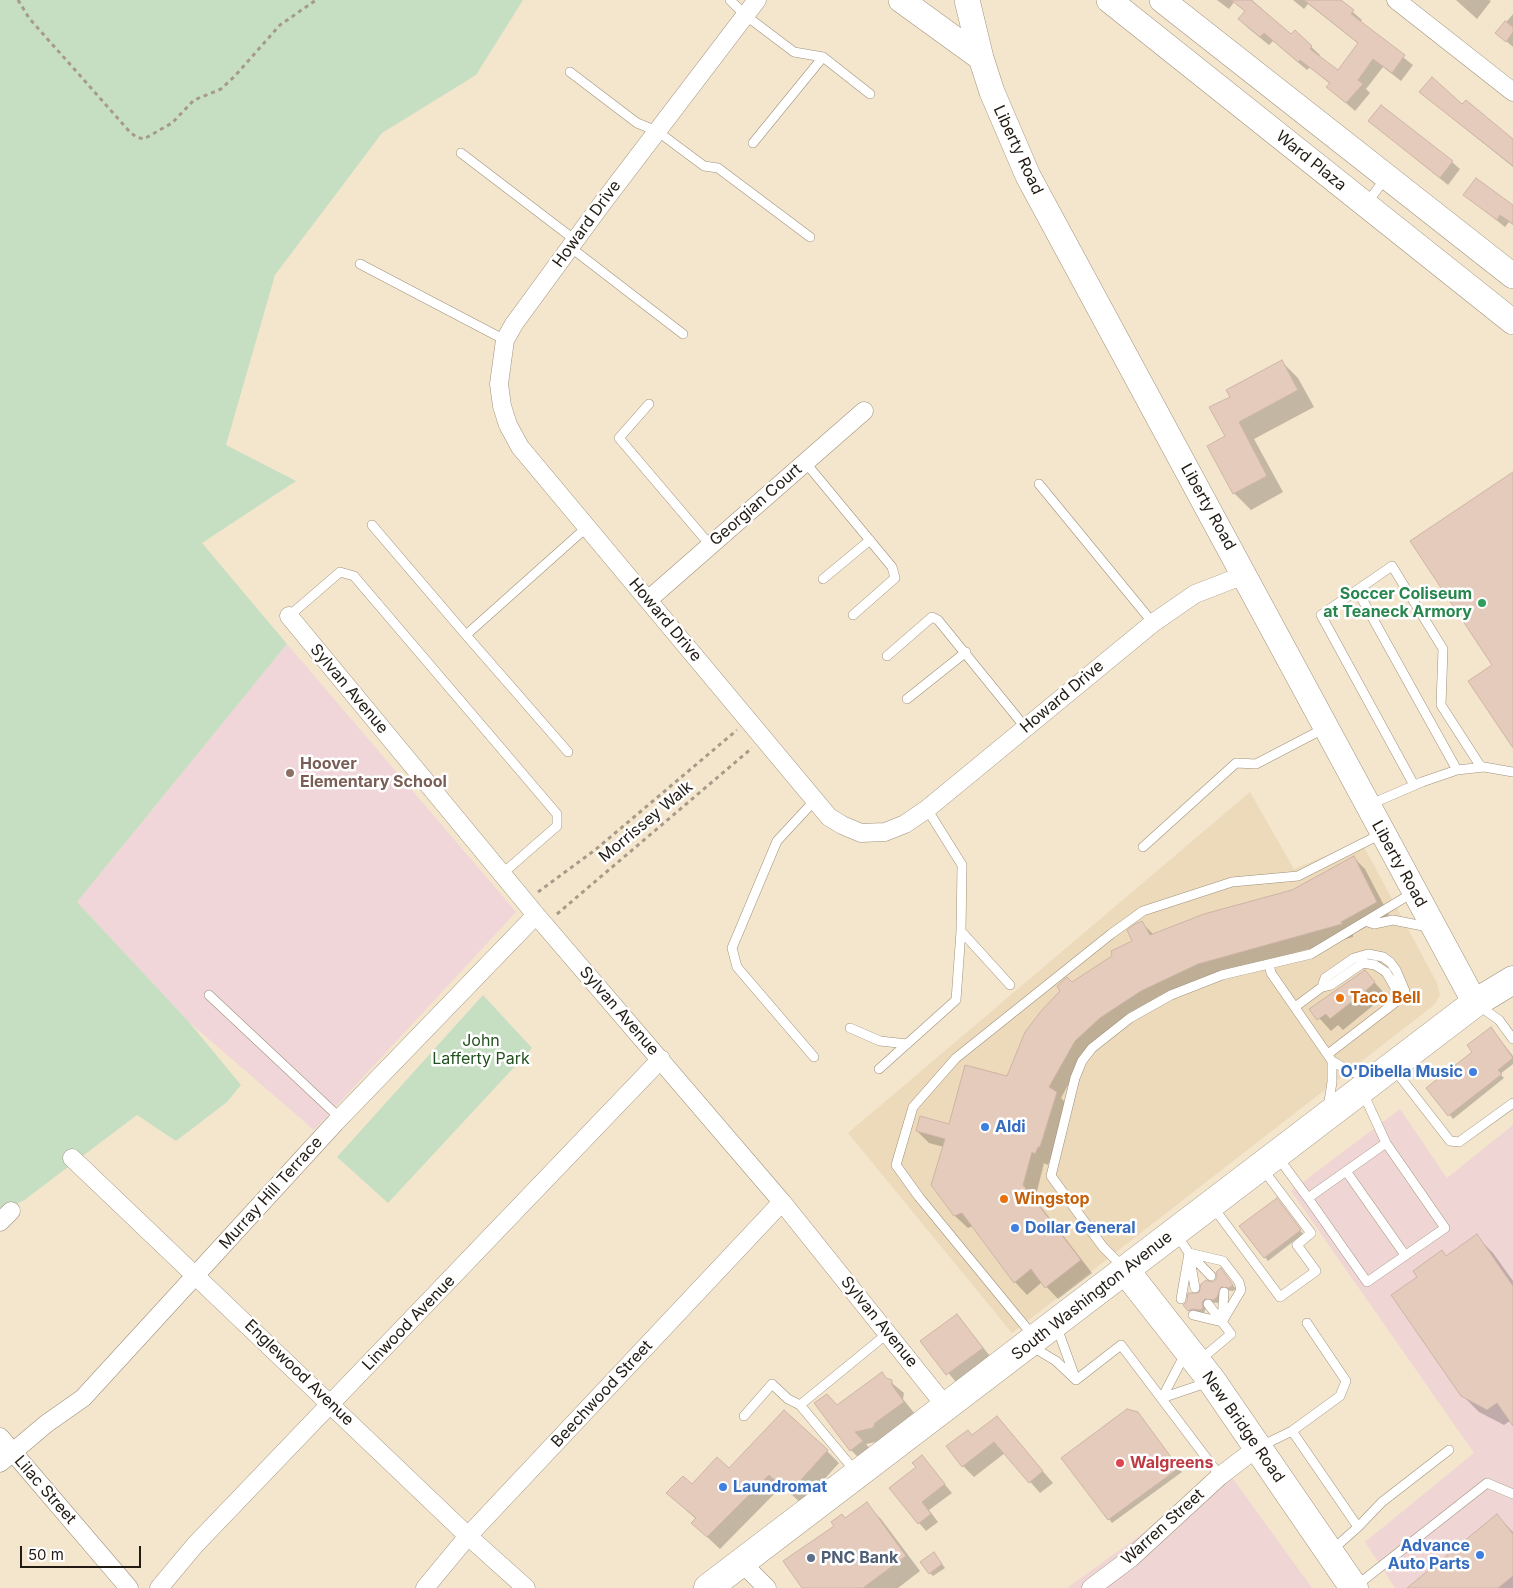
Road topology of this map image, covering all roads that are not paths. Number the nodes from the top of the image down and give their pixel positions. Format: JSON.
{"nodes":[{"id":1,"x":730,"y":0,"type":"edge"},
{"id":2,"x":757,"y":0,"type":"edge"},
{"id":3,"x":901,"y":0,"type":"edge"},
{"id":4,"x":967,"y":0,"type":"edge"},
{"id":5,"x":1162,"y":0,"type":"edge"},
{"id":6,"x":1396,"y":0,"type":"edge"},
{"id":7,"x":1123,"y":4,"type":"edge"},
{"id":8,"x":745,"y":15,"type":"junction"},
{"id":9,"x":823,"y":57,"type":"junction"},
{"id":10,"x":981,"y":58,"type":"junction"},
{"id":11,"x":570,"y":72,"type":"dead end"},
{"id":12,"x":1513,"y":92,"type":"edge"},
{"id":13,"x":870,"y":94,"type":"dead end"},
{"id":14,"x":657,"y":130,"type":"junction"},
{"id":15,"x":753,"y":142,"type":"dead end"},
{"id":16,"x":461,"y":153,"type":"dead end"},
{"id":17,"x":1387,"y":177,"type":"junction"},
{"id":18,"x":1365,"y":204,"type":"junction"},
{"id":19,"x":810,"y":237,"type":"dead end"},
{"id":20,"x":573,"y":243,"type":"junction"},
{"id":21,"x":360,"y":264,"type":"dead end"},
{"id":22,"x":1513,"y":276,"type":"edge"},
{"id":23,"x":1513,"y":322,"type":"edge"},
{"id":24,"x":684,"y":334,"type":"dead end"},
{"id":25,"x":505,"y":340,"type":"junction"},
{"id":26,"x":649,"y":404,"type":"dead end"},
{"id":27,"x":864,"y":411,"type":"dead end"},
{"id":28,"x":805,"y":462,"type":"junction"},
{"id":29,"x":1039,"y":484,"type":"dead end"},
{"id":30,"x":372,"y":525,"type":"dead end"},
{"id":31,"x":587,"y":527,"type":"junction"},
{"id":32,"x":870,"y":540,"type":"junction"},
{"id":33,"x":710,"y":545,"type":"junction"},
{"id":34,"x":1244,"y":575,"type":"junction"},
{"id":35,"x":823,"y":579,"type":"dead end"},
{"id":36,"x":1357,"y":590,"type":"junction"},
{"id":37,"x":648,"y":600,"type":"junction"},
{"id":38,"x":853,"y":615,"type":"dead end"},
{"id":39,"x":288,"y":616,"type":"joint"},
{"id":40,"x":1153,"y":623,"type":"junction"},
{"id":41,"x":466,"y":635,"type":"junction"},
{"id":42,"x":966,"y":652,"type":"junction"},
{"id":43,"x":886,"y":656,"type":"dead end"},
{"id":44,"x":907,"y":699,"type":"dead end"},
{"id":45,"x":1025,"y":727,"type":"junction"},
{"id":46,"x":1327,"y":727,"type":"junction"},
{"id":47,"x":568,"y":752,"type":"dead end"},
{"id":48,"x":1481,"y":767,"type":"junction"},
{"id":49,"x":1457,"y":770,"type":"junction"},
{"id":50,"x":1513,"y":772,"type":"edge"},
{"id":51,"x":1414,"y":785,"type":"junction"},
{"id":52,"x":815,"y":800,"type":"junction"},
{"id":53,"x":1367,"y":806,"type":"junction"},
{"id":54,"x":927,"y":809,"type":"junction"},
{"id":55,"x":1382,"y":833,"type":"junction"},
{"id":56,"x":1143,"y":847,"type":"dead end"},
{"id":57,"x":502,"y":874,"type":"junction"},
{"id":58,"x":1414,"y":892,"type":"junction"},
{"id":59,"x":540,"y":920,"type":"junction"},
{"id":60,"x":1368,"y":922,"type":"junction"},
{"id":61,"x":1435,"y":929,"type":"junction"},
{"id":62,"x":961,"y":931,"type":"junction"},
{"id":63,"x":1269,"y":964,"type":"junction"},
{"id":64,"x":1513,"y":980,"type":"edge"},
{"id":65,"x":1010,"y":985,"type":"dead end"},
{"id":66,"x":209,"y":995,"type":"dead end"},
{"id":67,"x":1475,"y":1003,"type":"junction"},
{"id":68,"x":1295,"y":1008,"type":"junction"},
{"id":69,"x":850,"y":1028,"type":"dead end"},
{"id":70,"x":1513,"y":1039,"type":"edge"},
{"id":71,"x":907,"y":1044,"type":"junction"},
{"id":72,"x":814,"y":1057,"type":"dead end"},
{"id":73,"x":1330,"y":1058,"type":"junction"},
{"id":74,"x":661,"y":1059,"type":"junction"},
{"id":75,"x":879,"y":1069,"type":"dead end"},
{"id":76,"x":1377,"y":1079,"type":"junction"},
{"id":77,"x":1513,"y":1103,"type":"edge"},
{"id":78,"x":340,"y":1118,"type":"junction"},
{"id":79,"x":1325,"y":1118,"type":"junction"},
{"id":80,"x":1386,"y":1143,"type":"junction"},
{"id":81,"x":72,"y":1158,"type":"dead end"},
{"id":82,"x":1269,"y":1161,"type":"junction"},
{"id":83,"x":1346,"y":1172,"type":"junction"},
{"id":84,"x":1308,"y":1198,"type":"junction"},
{"id":85,"x":782,"y":1202,"type":"junction"},
{"id":86,"x":1212,"y":1205,"type":"junction"},
{"id":87,"x":1182,"y":1243,"type":"junction"},
{"id":88,"x":1405,"y":1255,"type":"junction"},
{"id":89,"x":1125,"y":1270,"type":"junction"},
{"id":90,"x":196,"y":1275,"type":"junction"},
{"id":91,"x":1211,"y":1276,"type":"dead end"},
{"id":92,"x":1196,"y":1288,"type":"dead end"},
{"id":93,"x":1224,"y":1292,"type":"dead end"},
{"id":94,"x":1181,"y":1299,"type":"dead end"},
{"id":95,"x":1208,"y":1304,"type":"dead end"},
{"id":96,"x":1193,"y":1315,"type":"dead end"},
{"id":97,"x":1222,"y":1322,"type":"junction"},
{"id":98,"x":1307,"y":1323,"type":"dead end"},
{"id":99,"x":888,"y":1333,"type":"junction"},
{"id":100,"x":1040,"y":1336,"type":"junction"},
{"id":101,"x":1199,"y":1364,"type":"junction"},
{"id":102,"x":1076,"y":1380,"type":"junction"},
{"id":103,"x":1162,"y":1398,"type":"junction"},
{"id":104,"x":332,"y":1404,"type":"junction"},
{"id":105,"x":800,"y":1405,"type":"junction"},
{"id":106,"x":947,"y":1408,"type":"junction"},
{"id":107,"x":744,"y":1416,"type":"dead end"},
{"id":108,"x":1292,"y":1431,"type":"junction"},
{"id":109,"x":0,"y":1437,"type":"edge"},
{"id":110,"x":1258,"y":1447,"type":"junction"},
{"id":111,"x":1450,"y":1450,"type":"dead end"},
{"id":112,"x":7,"y":1458,"type":"edge"},
{"id":113,"x":859,"y":1475,"type":"junction"},
{"id":114,"x":1220,"y":1476,"type":"junction"},
{"id":115,"x":1513,"y":1494,"type":"edge"},
{"id":116,"x":1358,"y":1527,"type":"junction"},
{"id":117,"x":468,"y":1536,"type":"junction"},
{"id":118,"x":1330,"y":1552,"type":"junction"},
{"id":119,"x":741,"y":1562,"type":"junction"},
{"id":120,"x":129,"y":1588,"type":"edge"},
{"id":121,"x":159,"y":1588,"type":"edge"},
{"id":122,"x":425,"y":1588,"type":"edge"},
{"id":123,"x":526,"y":1588,"type":"edge"},
{"id":124,"x":708,"y":1588,"type":"edge"},
{"id":125,"x":767,"y":1588,"type":"edge"},
{"id":126,"x":1091,"y":1588,"type":"edge"},
{"id":127,"x":1354,"y":1588,"type":"edge"}],
"edges":[{"from":1,"to":8,"type":"lane"},
{"from":2,"to":8,"type":"street","name":"Howard Drive"},
{"from":3,"to":10,"type":"main road"},
{"from":4,"to":10,"type":"main road","name":"Liberty Road"},
{"from":5,"to":17,"type":"main road","name":"Ward Plaza"},
{"from":6,"to":12,"type":"street"},
{"from":7,"to":18,"type":"main road","name":"Ward Plaza"},
{"from":8,"to":9,"type":"lane"},
{"from":8,"to":14,"type":"street","name":"Howard Drive"},
{"from":9,"to":13,"type":"lane"},
{"from":9,"to":15,"type":"lane"},
{"from":10,"to":34,"type":"main road","name":"Liberty Road"},
{"from":11,"to":14,"type":"lane"},
{"from":14,"to":19,"type":"lane"},
{"from":14,"to":20,"type":"street","name":"Howard Drive"},
{"from":16,"to":20,"type":"lane"},
{"from":17,"to":18,"type":"lane"},
{"from":17,"to":22,"type":"main road","name":"Ward Plaza"},
{"from":18,"to":23,"type":"main road","name":"Ward Plaza"},
{"from":20,"to":24,"type":"lane"},
{"from":20,"to":25,"type":"street","name":"Howard Drive"},
{"from":21,"to":25,"type":"lane"},
{"from":25,"to":31,"type":"street","name":"Howard Drive"},
{"from":26,"to":33,"type":"lane"},
{"from":27,"to":28,"type":"street","name":"Georgian Court"},
{"from":28,"to":32,"type":"lane"},
{"from":28,"to":33,"type":"street","name":"Georgian Court"},
{"from":29,"to":40,"type":"lane"},
{"from":30,"to":41,"type":"lane"},
{"from":31,"to":37,"type":"street","name":"Howard Drive"},
{"from":31,"to":41,"type":"lane"},
{"from":32,"to":35,"type":"lane"},
{"from":32,"to":38,"type":"lane"},
{"from":33,"to":37,"type":"street","name":"Georgian Court"},
{"from":34,"to":40,"type":"street","name":"Howard Drive"},
{"from":34,"to":46,"type":"main road","name":"Liberty Road"},
{"from":36,"to":48,"type":"lane"},
{"from":36,"to":49,"type":"lane"},
{"from":36,"to":51,"type":"lane"},
{"from":37,"to":52,"type":"street","name":"Howard Drive"},
{"from":39,"to":57,"type":"street","name":"Sylvan Avenue"},
{"from":39,"to":57,"type":"lane"},
{"from":40,"to":45,"type":"street","name":"Howard Drive"},
{"from":41,"to":47,"type":"lane"},
{"from":42,"to":43,"type":"lane"},
{"from":42,"to":44,"type":"lane"},
{"from":42,"to":45,"type":"lane"},
{"from":45,"to":54,"type":"street","name":"Howard Drive"},
{"from":46,"to":53,"type":"main road","name":"Liberty Road"},
{"from":46,"to":56,"type":"lane"},
{"from":48,"to":49,"type":"lane"},
{"from":48,"to":50,"type":"lane"},
{"from":49,"to":51,"type":"lane"},
{"from":51,"to":53,"type":"lane"},
{"from":52,"to":54,"type":"street","name":"Howard Drive"},
{"from":52,"to":72,"type":"lane"},
{"from":53,"to":55,"type":"main road","name":"Liberty Road"},
{"from":54,"to":62,"type":"lane"},
{"from":55,"to":58,"type":"main road","name":"Liberty Road"},
{"from":55,"to":100,"type":"lane"},
{"from":57,"to":59,"type":"street","name":"Sylvan Avenue"},
{"from":58,"to":60,"type":"lane"},
{"from":58,"to":61,"type":"main road","name":"Liberty Road"},
{"from":59,"to":74,"type":"street","name":"Sylvan Avenue"},
{"from":59,"to":78,"type":"street","name":"Murray Hill Terrace"},
{"from":60,"to":61,"type":"lane"},
{"from":60,"to":63,"type":"lane"},
{"from":61,"to":67,"type":"main road","name":"Liberty Road"},
{"from":62,"to":65,"type":"lane"},
{"from":62,"to":71,"type":"lane"},
{"from":63,"to":68,"type":"lane"},
{"from":63,"to":89,"type":"lane"},
{"from":64,"to":67,"type":"main road","name":"South Washington Avenue"},
{"from":66,"to":78,"type":"lane"},
{"from":67,"to":70,"type":"lane"},
{"from":67,"to":76,"type":"main road","name":"South Washington Avenue"},
{"from":68,"to":73,"type":"lane"},
{"from":68,"to":73,"type":"lane"},
{"from":69,"to":71,"type":"lane"},
{"from":71,"to":75,"type":"lane"},
{"from":73,"to":76,"type":"lane"},
{"from":73,"to":79,"type":"lane"},
{"from":74,"to":85,"type":"street","name":"Sylvan Avenue"},
{"from":74,"to":104,"type":"street","name":"Linwood Avenue"},
{"from":76,"to":77,"type":"lane"},
{"from":76,"to":79,"type":"main road","name":"South Washington Avenue"},
{"from":76,"to":80,"type":"lane"},
{"from":78,"to":90,"type":"street","name":"Murray Hill Terrace"},
{"from":79,"to":82,"type":"main road","name":"South Washington Avenue"},
{"from":80,"to":83,"type":"lane"},
{"from":80,"to":88,"type":"lane"},
{"from":81,"to":90,"type":"street","name":"Englewood Avenue"},
{"from":82,"to":84,"type":"lane"},
{"from":82,"to":86,"type":"main road","name":"South Washington Avenue"},
{"from":82,"to":86,"type":"lane"},
{"from":83,"to":84,"type":"lane"},
{"from":83,"to":88,"type":"lane"},
{"from":84,"to":88,"type":"lane"},
{"from":85,"to":99,"type":"street","name":"Sylvan Avenue"},
{"from":85,"to":117,"type":"street","name":"Beechwood Street"},
{"from":86,"to":87,"type":"main road","name":"South Washington Avenue"},
{"from":87,"to":89,"type":"main road","name":"South Washington Avenue"},
{"from":87,"to":91,"type":"lane"},
{"from":87,"to":92,"type":"lane"},
{"from":87,"to":94,"type":"lane"},
{"from":87,"to":97,"type":"lane"},
{"from":89,"to":100,"type":"main road","name":"South Washington Avenue"},
{"from":89,"to":101,"type":"main road","name":"New Bridge Road"},
{"from":90,"to":104,"type":"street","name":"Englewood Avenue"},
{"from":90,"to":112,"type":"street","name":"Murray Hill Terrace"},
{"from":93,"to":97,"type":"lane"},
{"from":95,"to":97,"type":"lane"},
{"from":96,"to":97,"type":"lane"},
{"from":97,"to":101,"type":"lane"},
{"from":98,"to":108,"type":"lane"},
{"from":99,"to":105,"type":"lane"},
{"from":99,"to":106,"type":"street","name":"Sylvan Avenue"},
{"from":100,"to":102,"type":"lane"},
{"from":100,"to":102,"type":"lane"},
{"from":100,"to":106,"type":"main road","name":"South Washington Avenue"},
{"from":101,"to":103,"type":"lane"},
{"from":101,"to":103,"type":"lane"},
{"from":101,"to":110,"type":"main road","name":"New Bridge Road"},
{"from":102,"to":103,"type":"lane"},
{"from":103,"to":114,"type":"lane"},
{"from":104,"to":117,"type":"street","name":"Englewood Avenue"},
{"from":104,"to":121,"type":"street","name":"Linwood Avenue"},
{"from":105,"to":107,"type":"lane"},
{"from":105,"to":113,"type":"lane"},
{"from":106,"to":113,"type":"main road","name":"South Washington Avenue"},
{"from":108,"to":110,"type":"lane"},
{"from":108,"to":116,"type":"lane"},
{"from":109,"to":112,"type":"street","name":"Lilac Street"},
{"from":110,"to":114,"type":"street","name":"Warren Street"},
{"from":110,"to":118,"type":"main road","name":"New Bridge Road"},
{"from":111,"to":116,"type":"lane"},
{"from":112,"to":120,"type":"street","name":"Lilac Street"},
{"from":113,"to":119,"type":"main road","name":"South Washington Avenue"},
{"from":114,"to":126,"type":"street","name":"Warren Street"},
{"from":115,"to":127,"type":"lane"},
{"from":116,"to":118,"type":"lane"},
{"from":117,"to":122,"type":"street","name":"Beechwood Street"},
{"from":117,"to":123,"type":"street","name":"Englewood Avenue"},
{"from":118,"to":127,"type":"main road","name":"New Bridge Road"},
{"from":119,"to":124,"type":"main road","name":"South Washington Avenue"},
{"from":119,"to":125,"type":"street"}]}
